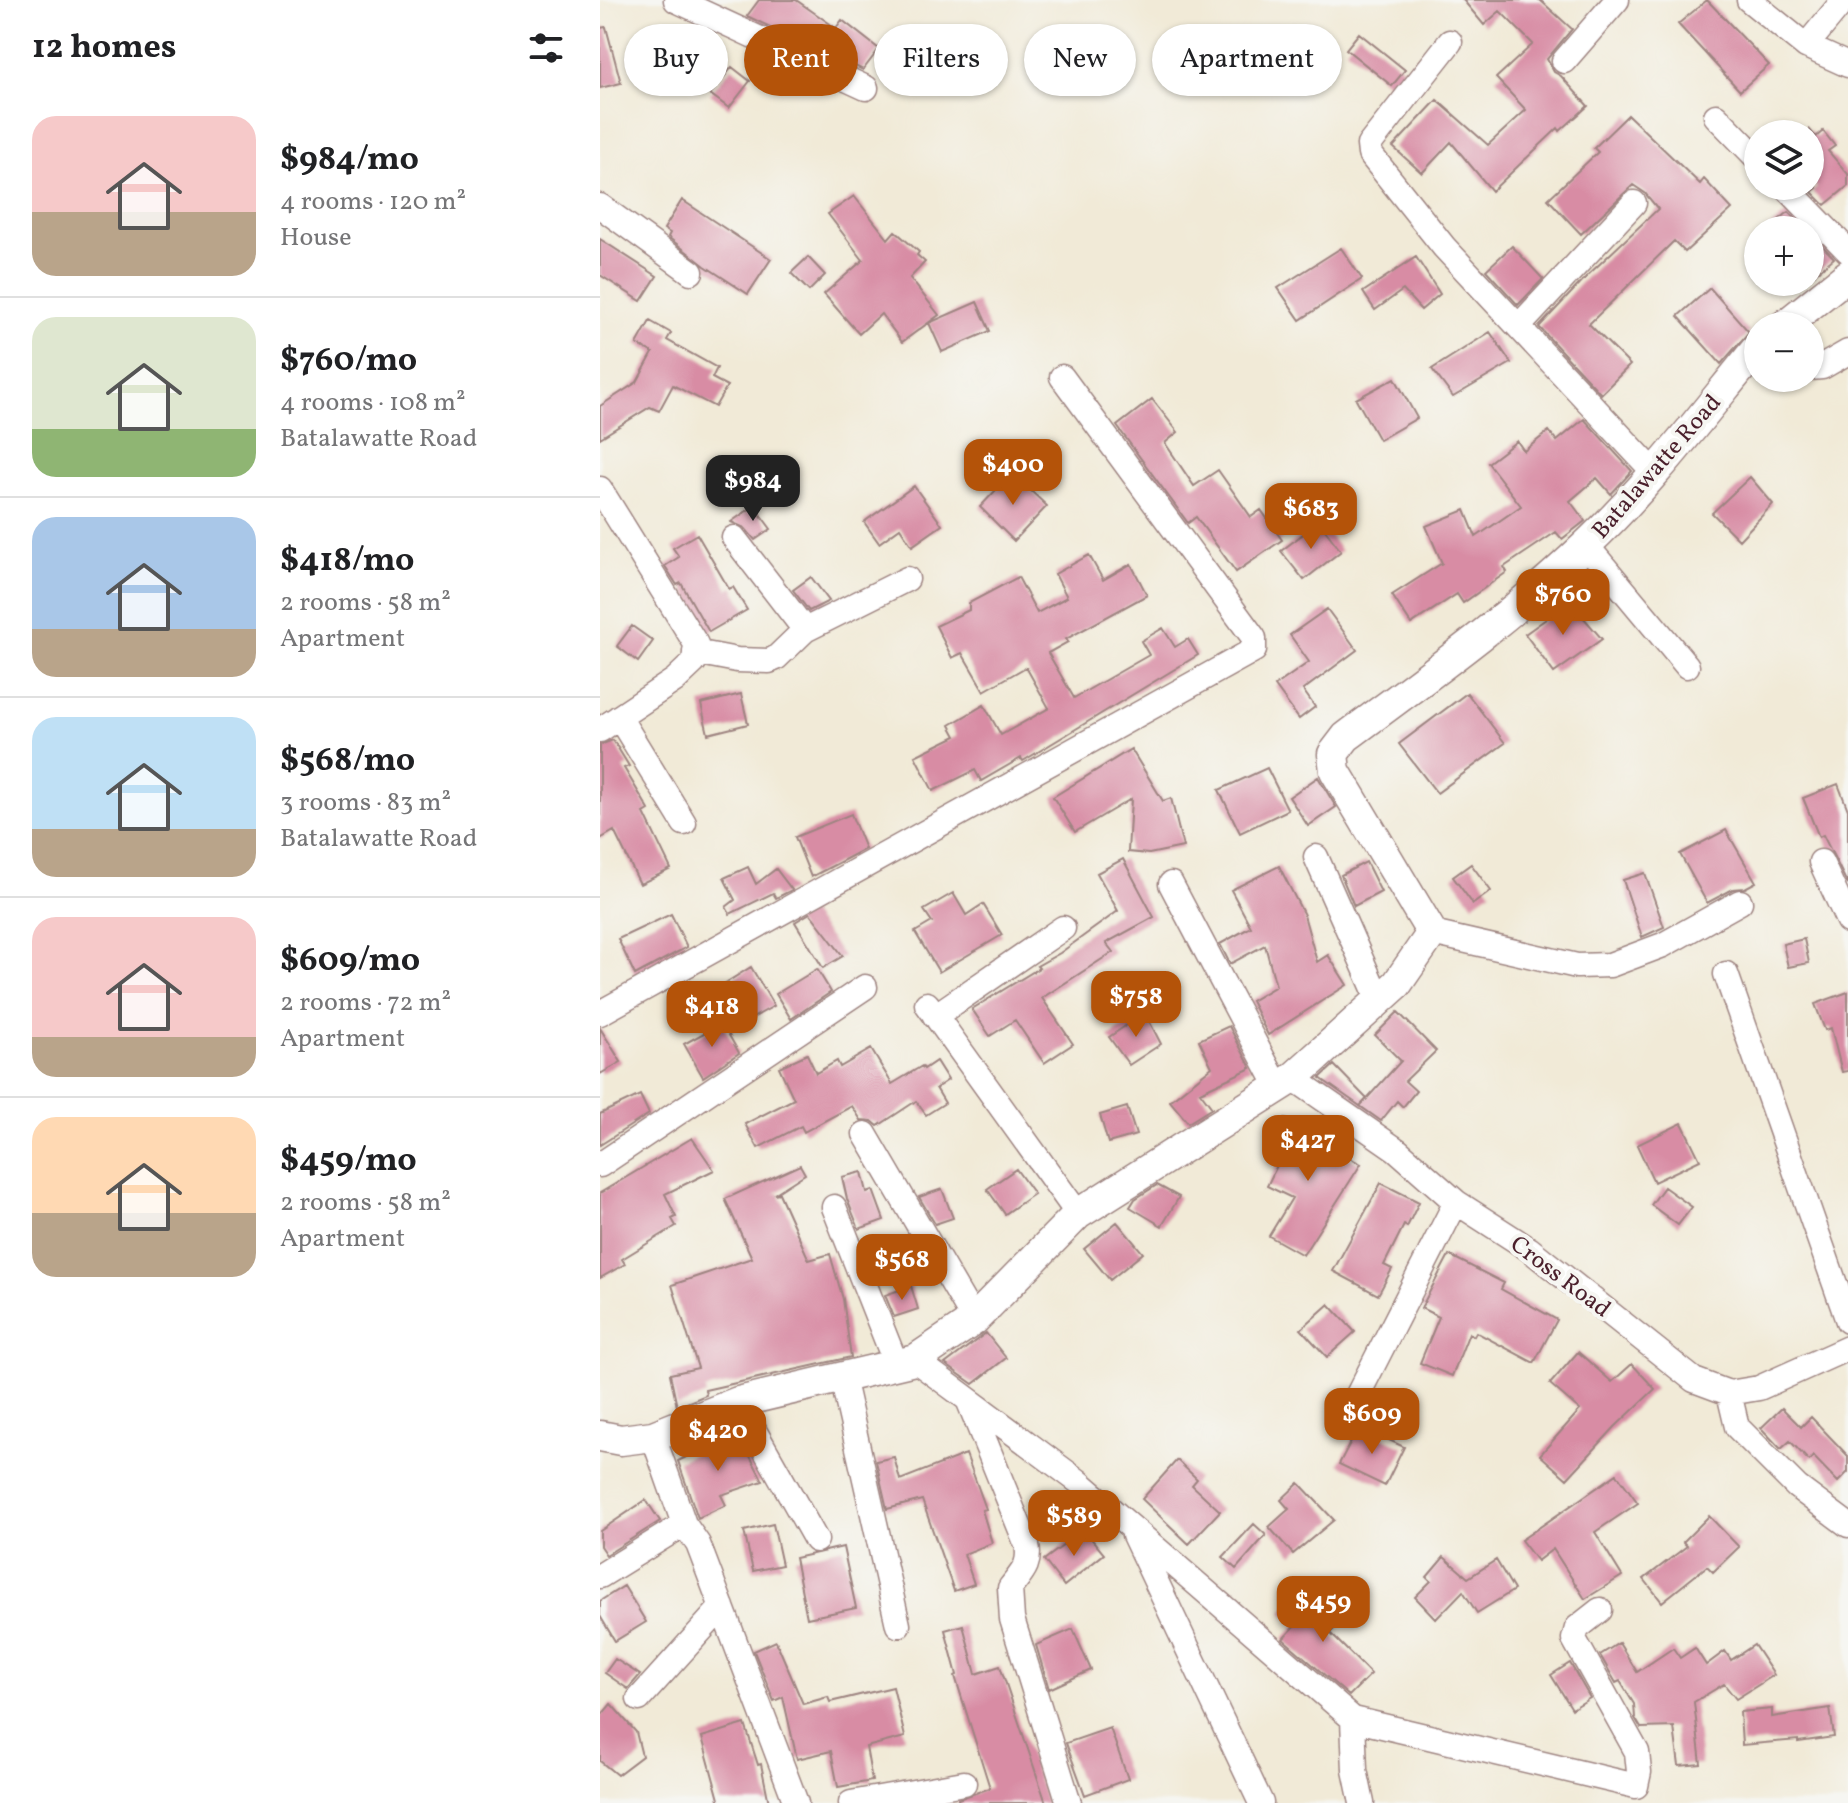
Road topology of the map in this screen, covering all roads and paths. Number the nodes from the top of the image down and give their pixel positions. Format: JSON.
{"nodes":[{"id":1,"x":676,"y":0,"type":"edge"},
{"id":2,"x":1617,"y":0,"type":"edge"},
{"id":3,"x":1749,"y":0,"type":"edge"},
{"id":4,"x":1844,"y":0,"type":"edge"},
{"id":5,"x":1450,"y":42,"type":"dead end"},
{"id":6,"x":1806,"y":46,"type":"junction"},
{"id":7,"x":1564,"y":61,"type":"dead end"},
{"id":8,"x":1848,"y":65,"type":"edge"},
{"id":9,"x":866,"y":88,"type":"dead end"},
{"id":10,"x":1716,"y":116,"type":"dead end"},
{"id":11,"x":1744,"y":145,"type":"edge"},
{"id":12,"x":1799,"y":200,"type":"edge"},
{"id":13,"x":1634,"y":203,"type":"dead end"},
{"id":14,"x":600,"y":206,"type":"edge"},
{"id":15,"x":1848,"y":251,"type":"edge"},
{"id":16,"x":691,"y":272,"type":"dead end"},
{"id":17,"x":1848,"y":275,"type":"edge"},
{"id":18,"x":1802,"y":312,"type":"edge"},
{"id":19,"x":1519,"y":326,"type":"junction"},
{"id":20,"x":1848,"y":352,"type":"edge"},
{"id":21,"x":1744,"y":364,"type":"edge"},
{"id":22,"x":1824,"y":366,"type":"edge"},
{"id":23,"x":1062,"y":377,"type":"dead end"},
{"id":24,"x":1655,"y":473,"type":"junction"},
{"id":25,"x":600,"y":489,"type":"edge"},
{"id":26,"x":734,"y":538,"type":"dead end"},
{"id":27,"x":1586,"y":545,"type":"junction"},
{"id":28,"x":907,"y":579,"type":"dead end"},
{"id":29,"x":805,"y":630,"type":"junction"},
{"id":30,"x":695,"y":652,"type":"junction"},
{"id":31,"x":1687,"y":666,"type":"dead end"},
{"id":32,"x":610,"y":723,"type":"edge"},
{"id":33,"x":684,"y":823,"type":"dead end"},
{"id":34,"x":1316,"y":857,"type":"dead end"},
{"id":35,"x":1821,"y":862,"type":"dead end"},
{"id":36,"x":1171,"y":884,"type":"dead end"},
{"id":37,"x":1740,"y":902,"type":"dead end"},
{"id":38,"x":1848,"y":921,"type":"edge"},
{"id":39,"x":1063,"y":928,"type":"dead end"},
{"id":40,"x":1432,"y":933,"type":"junction"},
{"id":41,"x":1726,"y":974,"type":"dead end"},
{"id":42,"x":865,"y":987,"type":"dead end"},
{"id":43,"x":1379,"y":1000,"type":"junction"},
{"id":44,"x":600,"y":1013,"type":"edge"},
{"id":45,"x":1286,"y":1082,"type":"junction"},
{"id":46,"x":865,"y":1134,"type":"dead end"},
{"id":47,"x":600,"y":1165,"type":"edge"},
{"id":48,"x":1456,"y":1202,"type":"junction"},
{"id":49,"x":834,"y":1207,"type":"dead end"},
{"id":50,"x":1078,"y":1214,"type":"junction"},
{"id":51,"x":974,"y":1320,"type":"junction"},
{"id":52,"x":1848,"y":1321,"type":"edge"},
{"id":53,"x":1848,"y":1348,"type":"edge"},
{"id":54,"x":906,"y":1362,"type":"junction"},
{"id":55,"x":842,"y":1377,"type":"junction"},
{"id":56,"x":1729,"y":1393,"type":"junction"},
{"id":57,"x":738,"y":1402,"type":"junction"},
{"id":58,"x":969,"y":1402,"type":"junction"},
{"id":59,"x":1342,"y":1426,"type":"dead end"},
{"id":60,"x":600,"y":1436,"type":"edge"},
{"id":61,"x":653,"y":1436,"type":"junction"},
{"id":62,"x":684,"y":1524,"type":"junction"},
{"id":63,"x":1848,"y":1525,"type":"edge"},
{"id":64,"x":1130,"y":1526,"type":"junction"},
{"id":65,"x":816,"y":1540,"type":"dead end"},
{"id":66,"x":600,"y":1576,"type":"edge"},
{"id":67,"x":722,"y":1607,"type":"junction"},
{"id":68,"x":1600,"y":1610,"type":"dead end"},
{"id":69,"x":898,"y":1625,"type":"dead end"},
{"id":70,"x":639,"y":1699,"type":"dead end"},
{"id":71,"x":1353,"y":1719,"type":"junction"},
{"id":72,"x":964,"y":1783,"type":"dead end"},
{"id":73,"x":1640,"y":1795,"type":"edge"},
{"id":74,"x":796,"y":1803,"type":"edge"},
{"id":75,"x":851,"y":1803,"type":"edge"},
{"id":76,"x":1069,"y":1803,"type":"edge"},
{"id":77,"x":1261,"y":1803,"type":"edge"},
{"id":78,"x":1362,"y":1803,"type":"edge"}],
"edges":[{"from":1,"to":9,"type":"street"},
{"from":2,"to":7,"type":"street"},
{"from":3,"to":6,"type":"street"},
{"from":4,"to":6,"type":"street"},
{"from":5,"to":19,"type":"street"},
{"from":6,"to":8,"type":"street"},
{"from":10,"to":11,"type":"street"},
{"from":12,"to":15,"type":"street"},
{"from":13,"to":19,"type":"street"},
{"from":14,"to":16,"type":"street"},
{"from":17,"to":18,"type":"street"},
{"from":19,"to":24,"type":"street"},
{"from":20,"to":22,"type":"street"},
{"from":21,"to":24,"type":"street","name":"Batalawatte Road"},
{"from":23,"to":44,"type":"street"},
{"from":24,"to":27,"type":"street","name":"Batalawatte Road"},
{"from":25,"to":30,"type":"street"},
{"from":26,"to":29,"type":"street"},
{"from":27,"to":31,"type":"street"},
{"from":27,"to":40,"type":"street","name":"Batalawatte Road"},
{"from":28,"to":29,"type":"street"},
{"from":29,"to":30,"type":"street"},
{"from":30,"to":32,"type":"street"},
{"from":32,"to":33,"type":"street"},
{"from":34,"to":43,"type":"street"},
{"from":35,"to":38,"type":"street"},
{"from":36,"to":45,"type":"street"},
{"from":37,"to":40,"type":"street"},
{"from":39,"to":50,"type":"street"},
{"from":40,"to":43,"type":"street"},
{"from":41,"to":52,"type":"street"},
{"from":42,"to":47,"type":"street"},
{"from":43,"to":45,"type":"street"},
{"from":45,"to":48,"type":"street","name":"Cross Road"},
{"from":45,"to":50,"type":"street"},
{"from":46,"to":51,"type":"street"},
{"from":48,"to":56,"type":"street","name":"Cross Road"},
{"from":48,"to":59,"type":"street"},
{"from":49,"to":54,"type":"street"},
{"from":50,"to":51,"type":"street"},
{"from":51,"to":54,"type":"street"},
{"from":53,"to":56,"type":"street"},
{"from":54,"to":55,"type":"street"},
{"from":54,"to":58,"type":"street"},
{"from":55,"to":57,"type":"street"},
{"from":55,"to":69,"type":"street"},
{"from":56,"to":63,"type":"street"},
{"from":57,"to":61,"type":"street"},
{"from":57,"to":65,"type":"street"},
{"from":58,"to":64,"type":"street"},
{"from":58,"to":76,"type":"street"},
{"from":60,"to":61,"type":"street"},
{"from":61,"to":62,"type":"street"},
{"from":62,"to":66,"type":"street"},
{"from":62,"to":67,"type":"street"},
{"from":64,"to":71,"type":"street"},
{"from":64,"to":77,"type":"street"},
{"from":67,"to":70,"type":"street"},
{"from":67,"to":74,"type":"street"},
{"from":68,"to":73,"type":"street"},
{"from":71,"to":73,"type":"street"},
{"from":71,"to":78,"type":"street"},
{"from":72,"to":75,"type":"street"}]}
